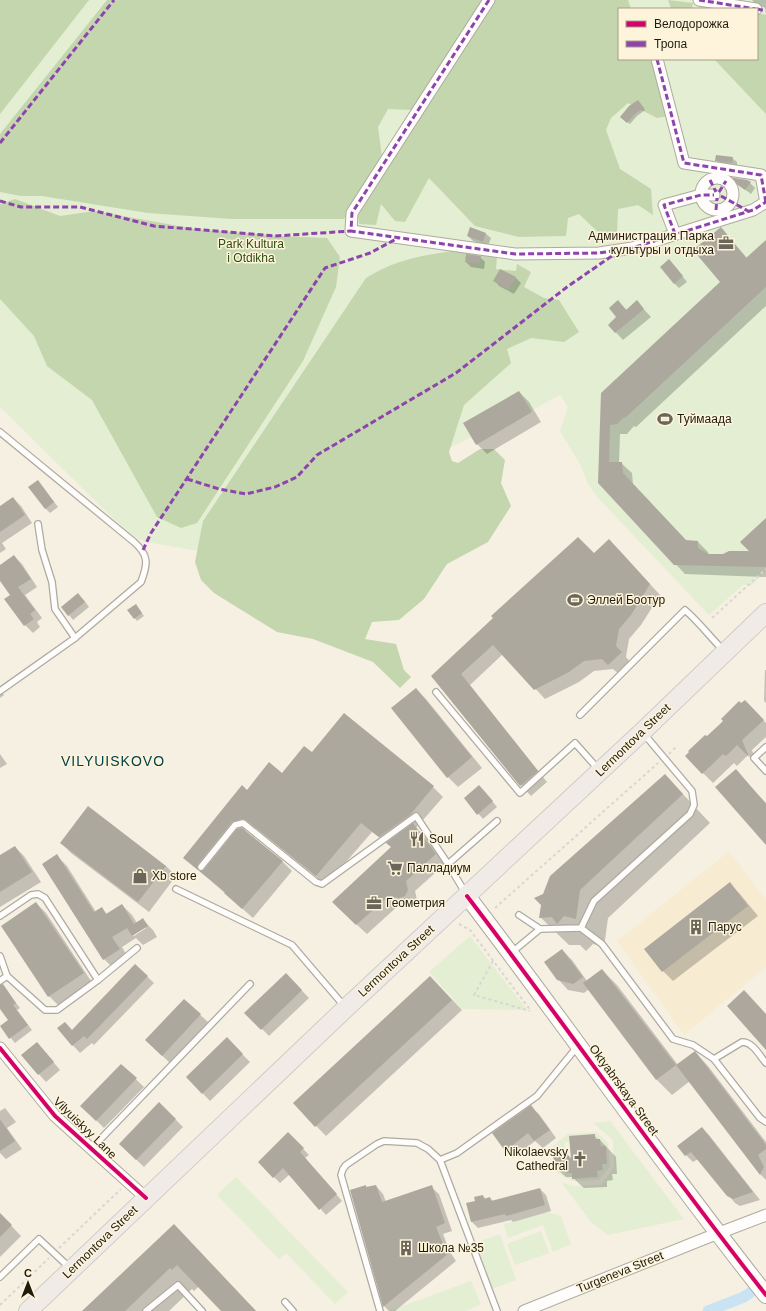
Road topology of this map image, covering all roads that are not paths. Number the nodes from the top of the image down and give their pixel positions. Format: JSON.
{"nodes":[{"id":1,"x":489,"y":0,"type":"edge"},
{"id":2,"x":699,"y":0,"type":"edge"},
{"id":3,"x":751,"y":8,"type":"edge"},
{"id":4,"x":657,"y":60,"type":"edge"},
{"id":5,"x":710,"y":180,"type":"junction"},
{"id":6,"x":726,"y":181,"type":"junction"},
{"id":7,"x":701,"y":195,"type":"junction"},
{"id":8,"x":717,"y":195,"type":"junction"},
{"id":9,"x":731,"y":202,"type":"junction"},
{"id":10,"x":766,"y":202,"type":"edge"},
{"id":11,"x":716,"y":210,"type":"junction"},
{"id":12,"x":748,"y":211,"type":"junction"},
{"id":13,"x":675,"y":234,"type":"junction"},
{"id":14,"x":0,"y":432,"type":"edge"},
{"id":15,"x":38,"y":524,"type":"dead end"},
{"id":16,"x":766,"y":613,"type":"edge"},
{"id":17,"x":75,"y":638,"type":"junction"},
{"id":18,"x":724,"y":652,"type":"junction"},
{"id":19,"x":0,"y":691,"type":"edge"},
{"id":20,"x":436,"y":692,"type":"dead end"},
{"id":21,"x":580,"y":715,"type":"dead end"},
{"id":22,"x":642,"y":732,"type":"junction"},
{"id":23,"x":766,"y":747,"type":"edge"},
{"id":24,"x":600,"y":771,"type":"junction"},
{"id":25,"x":766,"y":771,"type":"edge"},
{"id":26,"x":497,"y":821,"type":"dead end"},
{"id":27,"x":448,"y":864,"type":"junction"},
{"id":28,"x":201,"y":867,"type":"dead end"},
{"id":29,"x":176,"y":889,"type":"dead end"},
{"id":30,"x":467,"y":896,"type":"junction"},
{"id":31,"x":519,"y":915,"type":"dead end"},
{"id":32,"x":0,"y":916,"type":"edge"},
{"id":33,"x":581,"y":928,"type":"junction"},
{"id":34,"x":540,"y":929,"type":"junction"},
{"id":35,"x":137,"y":948,"type":"dead end"},
{"id":36,"x":510,"y":954,"type":"junction"},
{"id":37,"x":0,"y":956,"type":"edge"},
{"id":38,"x":7,"y":976,"type":"junction"},
{"id":39,"x":98,"y":980,"type":"junction"},
{"id":40,"x":0,"y":981,"type":"edge"},
{"id":41,"x":250,"y":984,"type":"dead end"},
{"id":42,"x":346,"y":1008,"type":"junction"},
{"id":43,"x":579,"y":1045,"type":"junction"},
{"id":44,"x":0,"y":1048,"type":"edge"},
{"id":45,"x":714,"y":1059,"type":"junction"},
{"id":46,"x":766,"y":1063,"type":"edge"},
{"id":47,"x":766,"y":1122,"type":"edge"},
{"id":48,"x":91,"y":1149,"type":"junction"},
{"id":49,"x":440,"y":1160,"type":"junction"},
{"id":50,"x":146,"y":1198,"type":"junction"},
{"id":51,"x":766,"y":1215,"type":"edge"},
{"id":52,"x":717,"y":1234,"type":"junction"},
{"id":53,"x":71,"y":1269,"type":"junction"},
{"id":54,"x":0,"y":1277,"type":"edge"},
{"id":55,"x":766,"y":1295,"type":"edge"},
{"id":56,"x":285,"y":1302,"type":"dead end"},
{"id":57,"x":34,"y":1307,"type":"edge"},
{"id":58,"x":146,"y":1311,"type":"edge"},
{"id":59,"x":202,"y":1311,"type":"edge"},
{"id":60,"x":293,"y":1311,"type":"edge"},
{"id":61,"x":380,"y":1311,"type":"edge"},
{"id":62,"x":497,"y":1311,"type":"edge"},
{"id":63,"x":524,"y":1311,"type":"edge"}],
"edges":[{"from":1,"to":13,"type":"street"},
{"from":2,"to":3,"type":"street"},
{"from":4,"to":10,"type":"street"},
{"from":5,"to":6,"type":"street"},
{"from":5,"to":7,"type":"street"},
{"from":5,"to":8,"type":"street"},
{"from":6,"to":8,"type":"street"},
{"from":6,"to":9,"type":"street"},
{"from":7,"to":8,"type":"street"},
{"from":7,"to":11,"type":"street"},
{"from":7,"to":13,"type":"street"},
{"from":8,"to":9,"type":"street"},
{"from":8,"to":11,"type":"street"},
{"from":9,"to":11,"type":"street"},
{"from":9,"to":12,"type":"street"},
{"from":10,"to":12,"type":"street"},
{"from":12,"to":13,"type":"street"},
{"from":14,"to":17,"type":"lane"},
{"from":15,"to":17,"type":"lane"},
{"from":16,"to":18,"type":"main road","name":"Lermontova Street"},
{"from":17,"to":19,"type":"lane"},
{"from":18,"to":21,"type":"lane"},
{"from":18,"to":22,"type":"main road","name":"Lermontova Street"},
{"from":20,"to":24,"type":"lane"},
{"from":22,"to":24,"type":"main road","name":"Lermontova Street"},
{"from":22,"to":33,"type":"lane"},
{"from":23,"to":25,"type":"lane"},
{"from":24,"to":30,"type":"main road","name":"Lermontova Street"},
{"from":26,"to":27,"type":"lane"},
{"from":27,"to":28,"type":"lane"},
{"from":27,"to":30,"type":"lane"},
{"from":29,"to":42,"type":"lane"},
{"from":30,"to":36,"type":"street","name":"Oktyabrskaya Street"},
{"from":30,"to":42,"type":"main road","name":"Lermontova Street"},
{"from":31,"to":34,"type":"lane"},
{"from":32,"to":39,"type":"lane"},
{"from":33,"to":34,"type":"lane"},
{"from":33,"to":45,"type":"lane"},
{"from":34,"to":36,"type":"lane"},
{"from":35,"to":39,"type":"lane"},
{"from":36,"to":43,"type":"street","name":"Oktyabrskaya Street"},
{"from":37,"to":38,"type":"lane"},
{"from":38,"to":39,"type":"lane"},
{"from":38,"to":40,"type":"lane"},
{"from":41,"to":48,"type":"lane"},
{"from":42,"to":50,"type":"main road","name":"Lermontova Street"},
{"from":43,"to":49,"type":"lane"},
{"from":43,"to":52,"type":"street","name":"Oktyabrskaya Street"},
{"from":44,"to":48,"type":"street","name":"Vilyuiskyy Lane"},
{"from":45,"to":46,"type":"lane"},
{"from":45,"to":47,"type":"lane"},
{"from":48,"to":50,"type":"street","name":"Vilyuiskyy Lane"},
{"from":49,"to":61,"type":"lane"},
{"from":49,"to":62,"type":"lane"},
{"from":50,"to":53,"type":"main road","name":"Lermontova Street"},
{"from":51,"to":52,"type":"street","name":"Turgeneva Street"},
{"from":52,"to":55,"type":"street","name":"Oktyabrskaya Street"},
{"from":52,"to":63,"type":"street","name":"Turgeneva Street"},
{"from":53,"to":54,"type":"lane"},
{"from":53,"to":57,"type":"main road","name":"Lermontova Street"},
{"from":56,"to":60,"type":"lane"},
{"from":58,"to":59,"type":"lane"}]}
